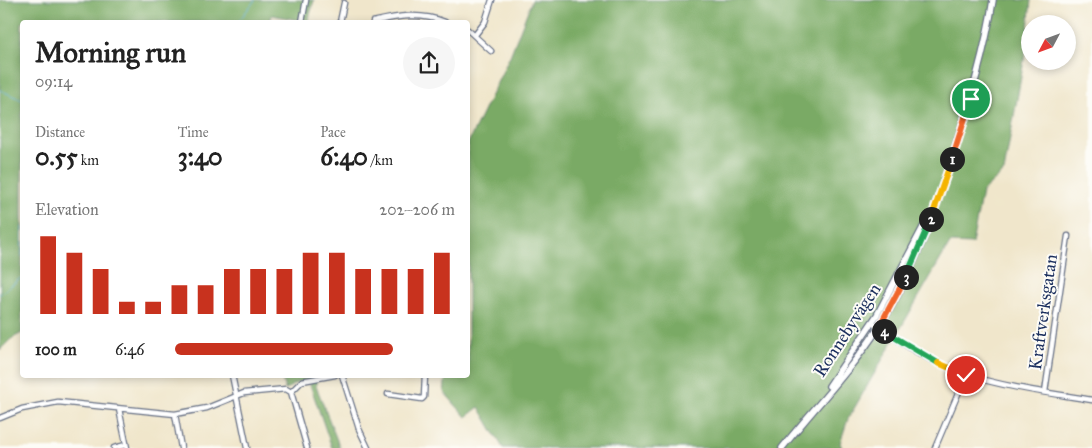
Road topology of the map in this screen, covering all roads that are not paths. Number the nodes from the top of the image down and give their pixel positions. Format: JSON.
{"nodes":[{"id":1,"x":306,"y":0,"type":"edge"},
{"id":2,"x":492,"y":0,"type":"edge"},
{"id":3,"x":993,"y":0,"type":"edge"},
{"id":4,"x":344,"y":2,"type":"dead end"},
{"id":5,"x":302,"y":20,"type":"edge"},
{"id":6,"x":340,"y":20,"type":"edge"},
{"id":7,"x":384,"y":20,"type":"edge"},
{"id":8,"x":439,"y":20,"type":"edge"},
{"id":9,"x":470,"y":32,"type":"edge"},
{"id":10,"x":474,"y":35,"type":"junction"},
{"id":11,"x":491,"y":52,"type":"dead end"},
{"id":12,"x":942,"y":188,"type":"junction"},
{"id":13,"x":1068,"y":236,"type":"dead end"},
{"id":14,"x":872,"y":323,"type":"junction"},
{"id":15,"x":879,"y":327,"type":"junction"},
{"id":16,"x":966,"y":375,"type":"junction"},
{"id":17,"x":233,"y":378,"type":"edge"},
{"id":18,"x":318,"y":378,"type":"edge"},
{"id":19,"x":343,"y":378,"type":"edge"},
{"id":20,"x":425,"y":378,"type":"edge"},
{"id":21,"x":291,"y":392,"type":"junction"},
{"id":22,"x":1045,"y":392,"type":"junction"},
{"id":23,"x":236,"y":394,"type":"junction"},
{"id":24,"x":388,"y":394,"type":"dead end"},
{"id":25,"x":1092,"y":400,"type":"edge"},
{"id":26,"x":815,"y":407,"type":"junction"},
{"id":27,"x":119,"y":409,"type":"junction"},
{"id":28,"x":175,"y":414,"type":"junction"},
{"id":29,"x":0,"y":418,"type":"edge"},
{"id":30,"x":127,"y":446,"type":"edge"},
{"id":31,"x":114,"y":448,"type":"edge"},
{"id":32,"x":181,"y":448,"type":"edge"},
{"id":33,"x":248,"y":448,"type":"edge"},
{"id":34,"x":307,"y":448,"type":"edge"},
{"id":35,"x":368,"y":448,"type":"edge"},
{"id":36,"x":782,"y":448,"type":"edge"},
{"id":37,"x":935,"y":448,"type":"edge"}],
"edges":[{"from":1,"to":5,"type":"street"},
{"from":2,"to":10,"type":"street"},
{"from":3,"to":12,"type":"main road","name":"Ronnebyvägen"},
{"from":4,"to":6,"type":"street"},
{"from":7,"to":8,"type":"street"},
{"from":9,"to":10,"type":"street"},
{"from":10,"to":11,"type":"street"},
{"from":12,"to":14,"type":"main road","name":"Ronnebyvägen"},
{"from":12,"to":15,"type":"main road","name":"Ronnebyvägen"},
{"from":13,"to":22,"type":"street","name":"Kraftverksgatan"},
{"from":14,"to":15,"type":"street"},
{"from":14,"to":26,"type":"main road","name":"Ronnebyvägen"},
{"from":15,"to":16,"type":"street"},
{"from":15,"to":26,"type":"main road","name":"Ronnebyvägen"},
{"from":16,"to":22,"type":"street"},
{"from":16,"to":37,"type":"street"},
{"from":17,"to":23,"type":"street"},
{"from":18,"to":21,"type":"street"},
{"from":19,"to":35,"type":"street"},
{"from":20,"to":24,"type":"street"},
{"from":21,"to":23,"type":"street"},
{"from":21,"to":34,"type":"street"},
{"from":22,"to":25,"type":"street"},
{"from":23,"to":28,"type":"street"},
{"from":23,"to":33,"type":"street"},
{"from":26,"to":36,"type":"main road","name":"Ronnebyvägen"},
{"from":27,"to":28,"type":"street"},
{"from":27,"to":29,"type":"street"},
{"from":27,"to":30,"type":"street"},
{"from":28,"to":32,"type":"street"},
{"from":30,"to":31,"type":"street"}]}
